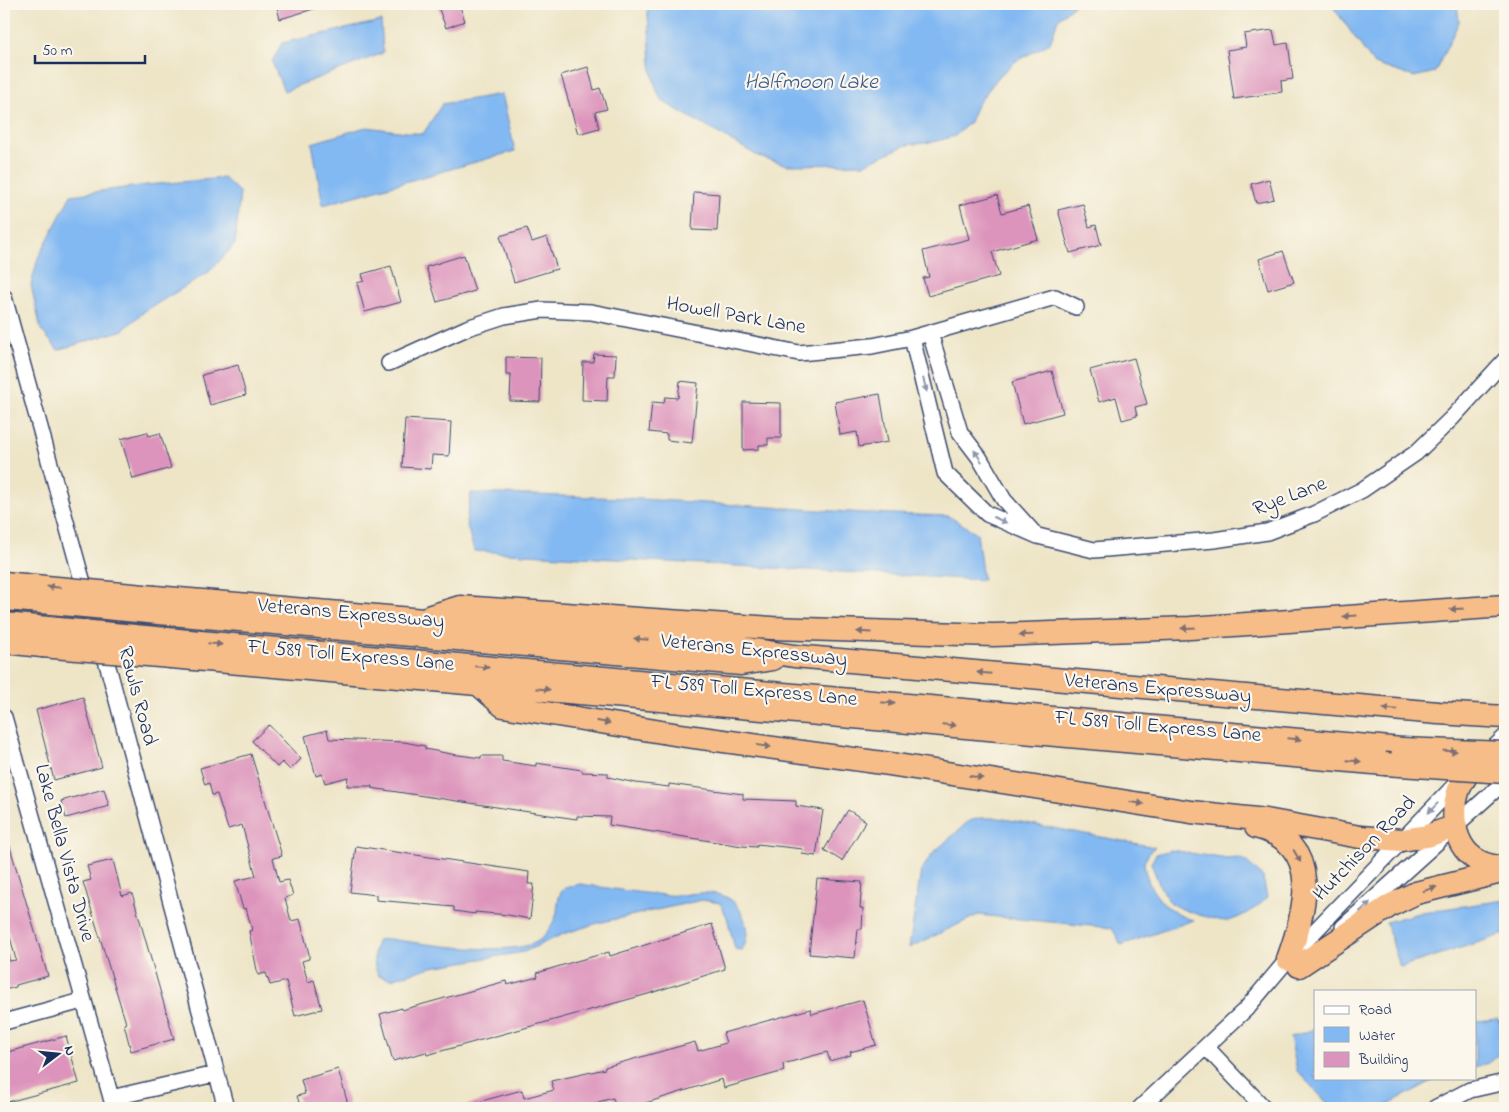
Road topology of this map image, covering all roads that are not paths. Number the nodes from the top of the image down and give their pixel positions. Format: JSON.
{"nodes":[{"id":1,"x":4,"y":297,"type":"edge"},
{"id":2,"x":1076,"y":307,"type":"dead end"},
{"id":3,"x":930,"y":333,"type":"junction"},
{"id":4,"x":912,"y":338,"type":"junction"},
{"id":5,"x":1505,"y":360,"type":"edge"},
{"id":6,"x":389,"y":363,"type":"dead end"},
{"id":7,"x":960,"y":432,"type":"junction"},
{"id":8,"x":938,"y":440,"type":"junction"},
{"id":9,"x":992,"y":480,"type":"junction"},
{"id":10,"x":972,"y":498,"type":"junction"},
{"id":11,"x":1038,"y":536,"type":"junction"},
{"id":12,"x":19,"y":590,"type":"edge"},
{"id":13,"x":4,"y":599,"type":"edge"},
{"id":14,"x":157,"y":605,"type":"junction"},
{"id":15,"x":1505,"y":606,"type":"edge"},
{"id":16,"x":418,"y":620,"type":"junction"},
{"id":17,"x":4,"y":624,"type":"edge"},
{"id":18,"x":40,"y":636,"type":"junction"},
{"id":19,"x":4,"y":642,"type":"edge"},
{"id":20,"x":169,"y":648,"type":"junction"},
{"id":21,"x":794,"y":656,"type":"junction"},
{"id":22,"x":477,"y":683,"type":"junction"},
{"id":23,"x":4,"y":717,"type":"edge"},
{"id":24,"x":1505,"y":717,"type":"edge"},
{"id":25,"x":1505,"y":737,"type":"edge"},
{"id":26,"x":1505,"y":753,"type":"edge"},
{"id":27,"x":1468,"y":772,"type":"junction"},
{"id":28,"x":1505,"y":772,"type":"edge"},
{"id":29,"x":1505,"y":781,"type":"edge"},
{"id":30,"x":1192,"y":812,"type":"junction"},
{"id":31,"x":1456,"y":826,"type":"junction"},
{"id":32,"x":1402,"y":840,"type":"junction"},
{"id":33,"x":1505,"y":867,"type":"edge"},
{"id":34,"x":1505,"y":871,"type":"edge"},
{"id":35,"x":1293,"y":963,"type":"junction"},
{"id":36,"x":82,"y":1000,"type":"junction"},
{"id":37,"x":4,"y":1022,"type":"edge"},
{"id":38,"x":1206,"y":1047,"type":"junction"},
{"id":39,"x":215,"y":1074,"type":"junction"},
{"id":40,"x":1505,"y":1082,"type":"edge"},
{"id":41,"x":112,"y":1103,"type":"edge"},
{"id":42,"x":226,"y":1108,"type":"edge"},
{"id":43,"x":1140,"y":1108,"type":"edge"},
{"id":44,"x":1264,"y":1108,"type":"edge"},
{"id":45,"x":1436,"y":1108,"type":"edge"}],
"edges":[{"from":1,"to":39,"type":"street","name":"Rawls Road"},
{"from":2,"to":3,"type":"street","name":"Howell Park Lane"},
{"from":3,"to":4,"type":"street","name":"Howell Park Lane"},
{"from":3,"to":7,"type":"street"},
{"from":4,"to":6,"type":"street","name":"Howell Park Lane"},
{"from":4,"to":8,"type":"street","name":"Rye Lane","one_way":true},
{"from":5,"to":11,"type":"street","name":"Rye Lane"},
{"from":7,"to":8,"type":"street"},
{"from":9,"to":7,"type":"street","one_way":true},
{"from":8,"to":10,"type":"street","name":"Rye Lane"},
{"from":9,"to":10,"type":"street"},
{"from":9,"to":11,"type":"street"},
{"from":10,"to":11,"type":"street","name":"Rye Lane","one_way":true},
{"from":12,"to":13,"type":"highway"},
{"from":14,"to":12,"type":"highway","name":"Veterans Expressway","one_way":true,"bridge":true},
{"from":14,"to":16,"type":"highway","name":"Veterans Expressway"},
{"from":14,"to":21,"type":"highway","name":"FL 589 Toll Express Lane"},
{"from":15,"to":16,"type":"highway","one_way":true},
{"from":21,"to":16,"type":"highway","name":"Veterans Expressway","one_way":true},
{"from":17,"to":18,"type":"highway"},
{"from":18,"to":19,"type":"highway"},
{"from":18,"to":20,"type":"highway","bridge":true},
{"from":20,"to":22,"type":"highway"},
{"from":20,"to":26,"type":"highway","name":"FL 589 Toll Express Lane","one_way":true,"bridge":true},
{"from":24,"to":21,"type":"highway","name":"Veterans Expressway","one_way":true},
{"from":22,"to":28,"type":"highway","one_way":true,"bridge":true},
{"from":22,"to":30,"type":"highway","one_way":true},
{"from":23,"to":36,"type":"street","name":"Lake Bella Vista Drive"},
{"from":25,"to":27,"type":"street","name":"Hutchison Road"},
{"from":27,"to":31,"type":"highway"},
{"from":27,"to":32,"type":"street","name":"Hutchison Road","one_way":true},
{"from":29,"to":31,"type":"street","name":"Hutchison Road"},
{"from":30,"to":32,"type":"highway"},
{"from":30,"to":35,"type":"highway","one_way":true},
{"from":31,"to":32,"type":"highway"},
{"from":31,"to":33,"type":"highway"},
{"from":35,"to":31,"type":"street","name":"Hutchison Road","one_way":true},
{"from":32,"to":35,"type":"street","name":"Hutchison Road"},
{"from":35,"to":34,"type":"highway","one_way":true},
{"from":35,"to":38,"type":"street","name":"Hutchison Road"},
{"from":36,"to":37,"type":"street"},
{"from":36,"to":41,"type":"street","name":"Lake Bella Vista Drive"},
{"from":38,"to":43,"type":"street","name":"Hutchison Road"},
{"from":38,"to":44,"type":"street"},
{"from":39,"to":41,"type":"street","name":"Lake Bella Vista Drive"},
{"from":39,"to":42,"type":"street","name":"Rawls Road"},
{"from":40,"to":45,"type":"street"}]}
